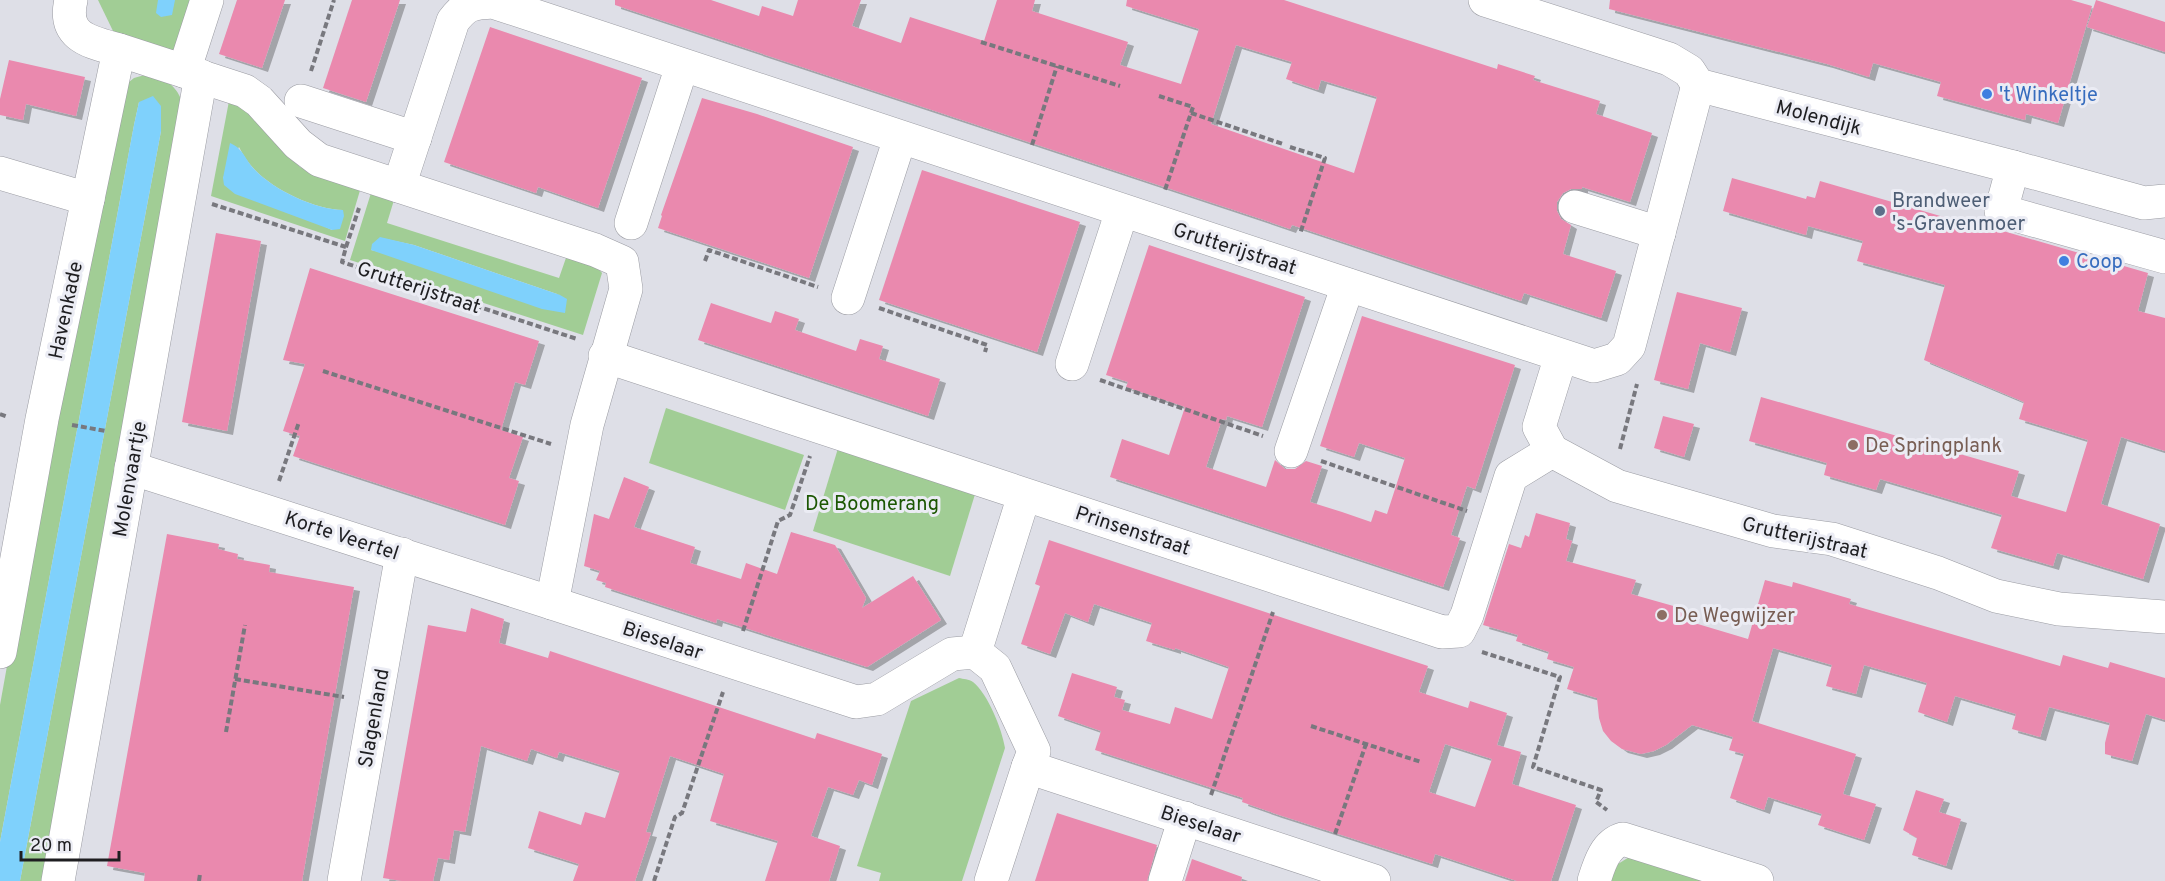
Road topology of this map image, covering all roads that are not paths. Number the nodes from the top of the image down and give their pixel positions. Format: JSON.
{"nodes":[{"id":1,"x":71,"y":0,"type":"edge"},
{"id":2,"x":207,"y":0,"type":"edge"},
{"id":3,"x":1485,"y":0,"type":"edge"},
{"id":4,"x":119,"y":50,"type":"junction"},
{"id":5,"x":682,"y":66,"type":"junction"},
{"id":6,"x":193,"y":74,"type":"junction"},
{"id":7,"x":1698,"y":85,"type":"junction"},
{"id":8,"x":301,"y":101,"type":"road end"},
{"id":9,"x":415,"y":138,"type":"junction"},
{"id":10,"x":900,"y":138,"type":"junction"},
{"id":11,"x":2013,"y":167,"type":"junction"},
{"id":12,"x":0,"y":172,"type":"edge"},
{"id":13,"x":384,"y":181,"type":"junction"},
{"id":14,"x":88,"y":199,"type":"junction"},
{"id":15,"x":2165,"y":201,"type":"edge"},
{"id":16,"x":1575,"y":207,"type":"dead end"},
{"id":17,"x":1122,"y":211,"type":"junction"},
{"id":18,"x":631,"y":223,"type":"dead end"},
{"id":19,"x":1659,"y":233,"type":"junction"},
{"id":20,"x":2165,"y":257,"type":"edge"},
{"id":21,"x":1348,"y":285,"type":"junction"},
{"id":22,"x":848,"y":298,"type":"dead end"},
{"id":23,"x":605,"y":356,"type":"junction"},
{"id":24,"x":1561,"y":356,"type":"junction"},
{"id":25,"x":1071,"y":364,"type":"dead end"},
{"id":26,"x":1291,"y":451,"type":"dead end"},
{"id":27,"x":1552,"y":451,"type":"junction"},
{"id":28,"x":131,"y":468,"type":"junction"},
{"id":29,"x":1021,"y":505,"type":"dead end"},
{"id":30,"x":402,"y":554,"type":"junction"},
{"id":31,"x":552,"y":603,"type":"junction"},
{"id":32,"x":2165,"y":617,"type":"edge"},
{"id":33,"x":0,"y":652,"type":"edge"},
{"id":34,"x":975,"y":652,"type":"junction"},
{"id":35,"x":1028,"y":767,"type":"junction"},
{"id":36,"x":1193,"y":821,"type":"junction"},
{"id":37,"x":58,"y":881,"type":"edge"},
{"id":38,"x":344,"y":881,"type":"edge"},
{"id":39,"x":991,"y":881,"type":"edge"},
{"id":40,"x":1165,"y":881,"type":"edge"},
{"id":41,"x":1374,"y":881,"type":"edge"},
{"id":42,"x":1594,"y":881,"type":"edge"},
{"id":43,"x":1757,"y":881,"type":"edge"}],
"edges":[{"from":1,"to":4,"type":"street"},
{"from":2,"to":6,"type":"street"},
{"from":3,"to":7,"type":"street"},
{"from":4,"to":6,"type":"street"},
{"from":4,"to":14,"type":"street","name":"Havenkade"},
{"from":5,"to":9,"type":"street","name":"Grutterijstraat"},
{"from":5,"to":10,"type":"street","name":"Grutterijstraat"},
{"from":5,"to":18,"type":"street"},
{"from":6,"to":13,"type":"street"},
{"from":6,"to":28,"type":"street","name":"Molenvaartje"},
{"from":7,"to":11,"type":"street","name":"Molendijk"},
{"from":7,"to":19,"type":"street"},
{"from":8,"to":9,"type":"street"},
{"from":9,"to":13,"type":"street","name":"Grutterijstraat"},
{"from":10,"to":17,"type":"street","name":"Grutterijstraat"},
{"from":10,"to":22,"type":"street"},
{"from":11,"to":15,"type":"street","name":"Molendijk"},
{"from":11,"to":20,"type":"street"},
{"from":12,"to":14,"type":"street"},
{"from":13,"to":23,"type":"street"},
{"from":14,"to":33,"type":"street","name":"Havenkade"},
{"from":16,"to":19,"type":"street"},
{"from":17,"to":21,"type":"street","name":"Grutterijstraat"},
{"from":17,"to":25,"type":"street"},
{"from":19,"to":24,"type":"street","name":"Grutterijstraat"},
{"from":21,"to":24,"type":"street","name":"Grutterijstraat"},
{"from":21,"to":26,"type":"street"},
{"from":23,"to":27,"type":"street","name":"Prinsenstraat"},
{"from":23,"to":31,"type":"street"},
{"from":24,"to":27,"type":"street"},
{"from":27,"to":32,"type":"street","name":"Grutterijstraat"},
{"from":28,"to":30,"type":"street","name":"Korte Veertel"},
{"from":28,"to":37,"type":"street","name":"Molenvaartje"},
{"from":29,"to":34,"type":"street"},
{"from":30,"to":31,"type":"street","name":"Korte Veertel"},
{"from":30,"to":38,"type":"street","name":"Slagenland"},
{"from":31,"to":34,"type":"street","name":"Bieselaar"},
{"from":34,"to":35,"type":"street"},
{"from":35,"to":36,"type":"street","name":"Bieselaar"},
{"from":35,"to":39,"type":"street"},
{"from":36,"to":40,"type":"street"},
{"from":36,"to":41,"type":"street","name":"Bieselaar"},
{"from":42,"to":43,"type":"street"}]}
